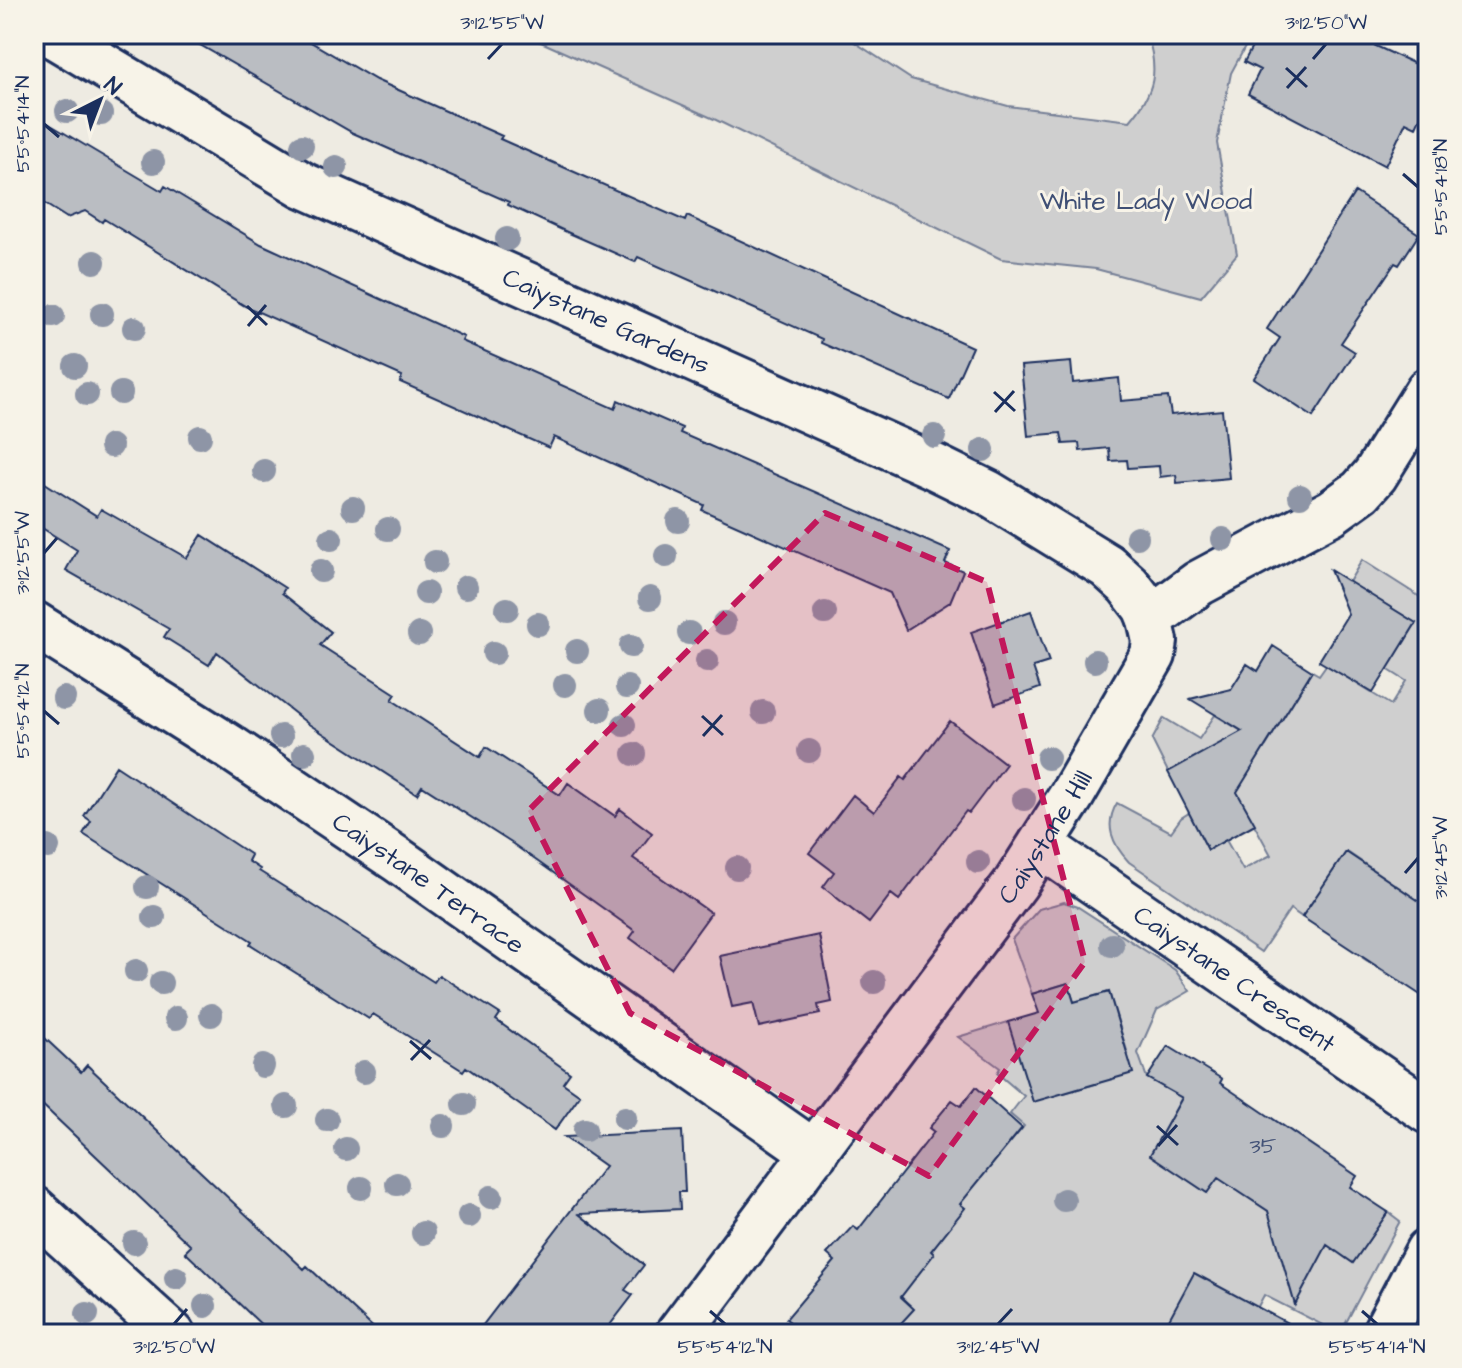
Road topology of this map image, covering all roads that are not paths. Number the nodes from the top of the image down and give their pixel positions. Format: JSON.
{"nodes":[{"id":1,"x":51,"y":34,"type":"edge"},
{"id":2,"x":1428,"y":390,"type":"edge"},
{"id":3,"x":1150,"y":619,"type":"junction"},
{"id":4,"x":34,"y":624,"type":"edge"},
{"id":5,"x":1042,"y":846,"type":"junction"},
{"id":6,"x":1428,"y":1111,"type":"edge"},
{"id":7,"x":815,"y":1153,"type":"junction"},
{"id":8,"x":34,"y":1209,"type":"edge"},
{"id":9,"x":1428,"y":1251,"type":"edge"},
{"id":10,"x":172,"y":1334,"type":"edge"},
{"id":11,"x":678,"y":1334,"type":"edge"},
{"id":12,"x":1384,"y":1334,"type":"edge"}],
"edges":[{"from":1,"to":3,"type":"street","name":"Caiystane Gardens"},
{"from":2,"to":3,"type":"street"},
{"from":3,"to":5,"type":"street","name":"Caiystane Hill"},
{"from":4,"to":7,"type":"street","name":"Caiystane Terrace"},
{"from":5,"to":6,"type":"street","name":"Caiystane Crescent"},
{"from":5,"to":7,"type":"street","name":"Caiystane Hill"},
{"from":7,"to":11,"type":"street","name":"Caiystane Hill"},
{"from":8,"to":10,"type":"street"},
{"from":9,"to":12,"type":"street"}]}
